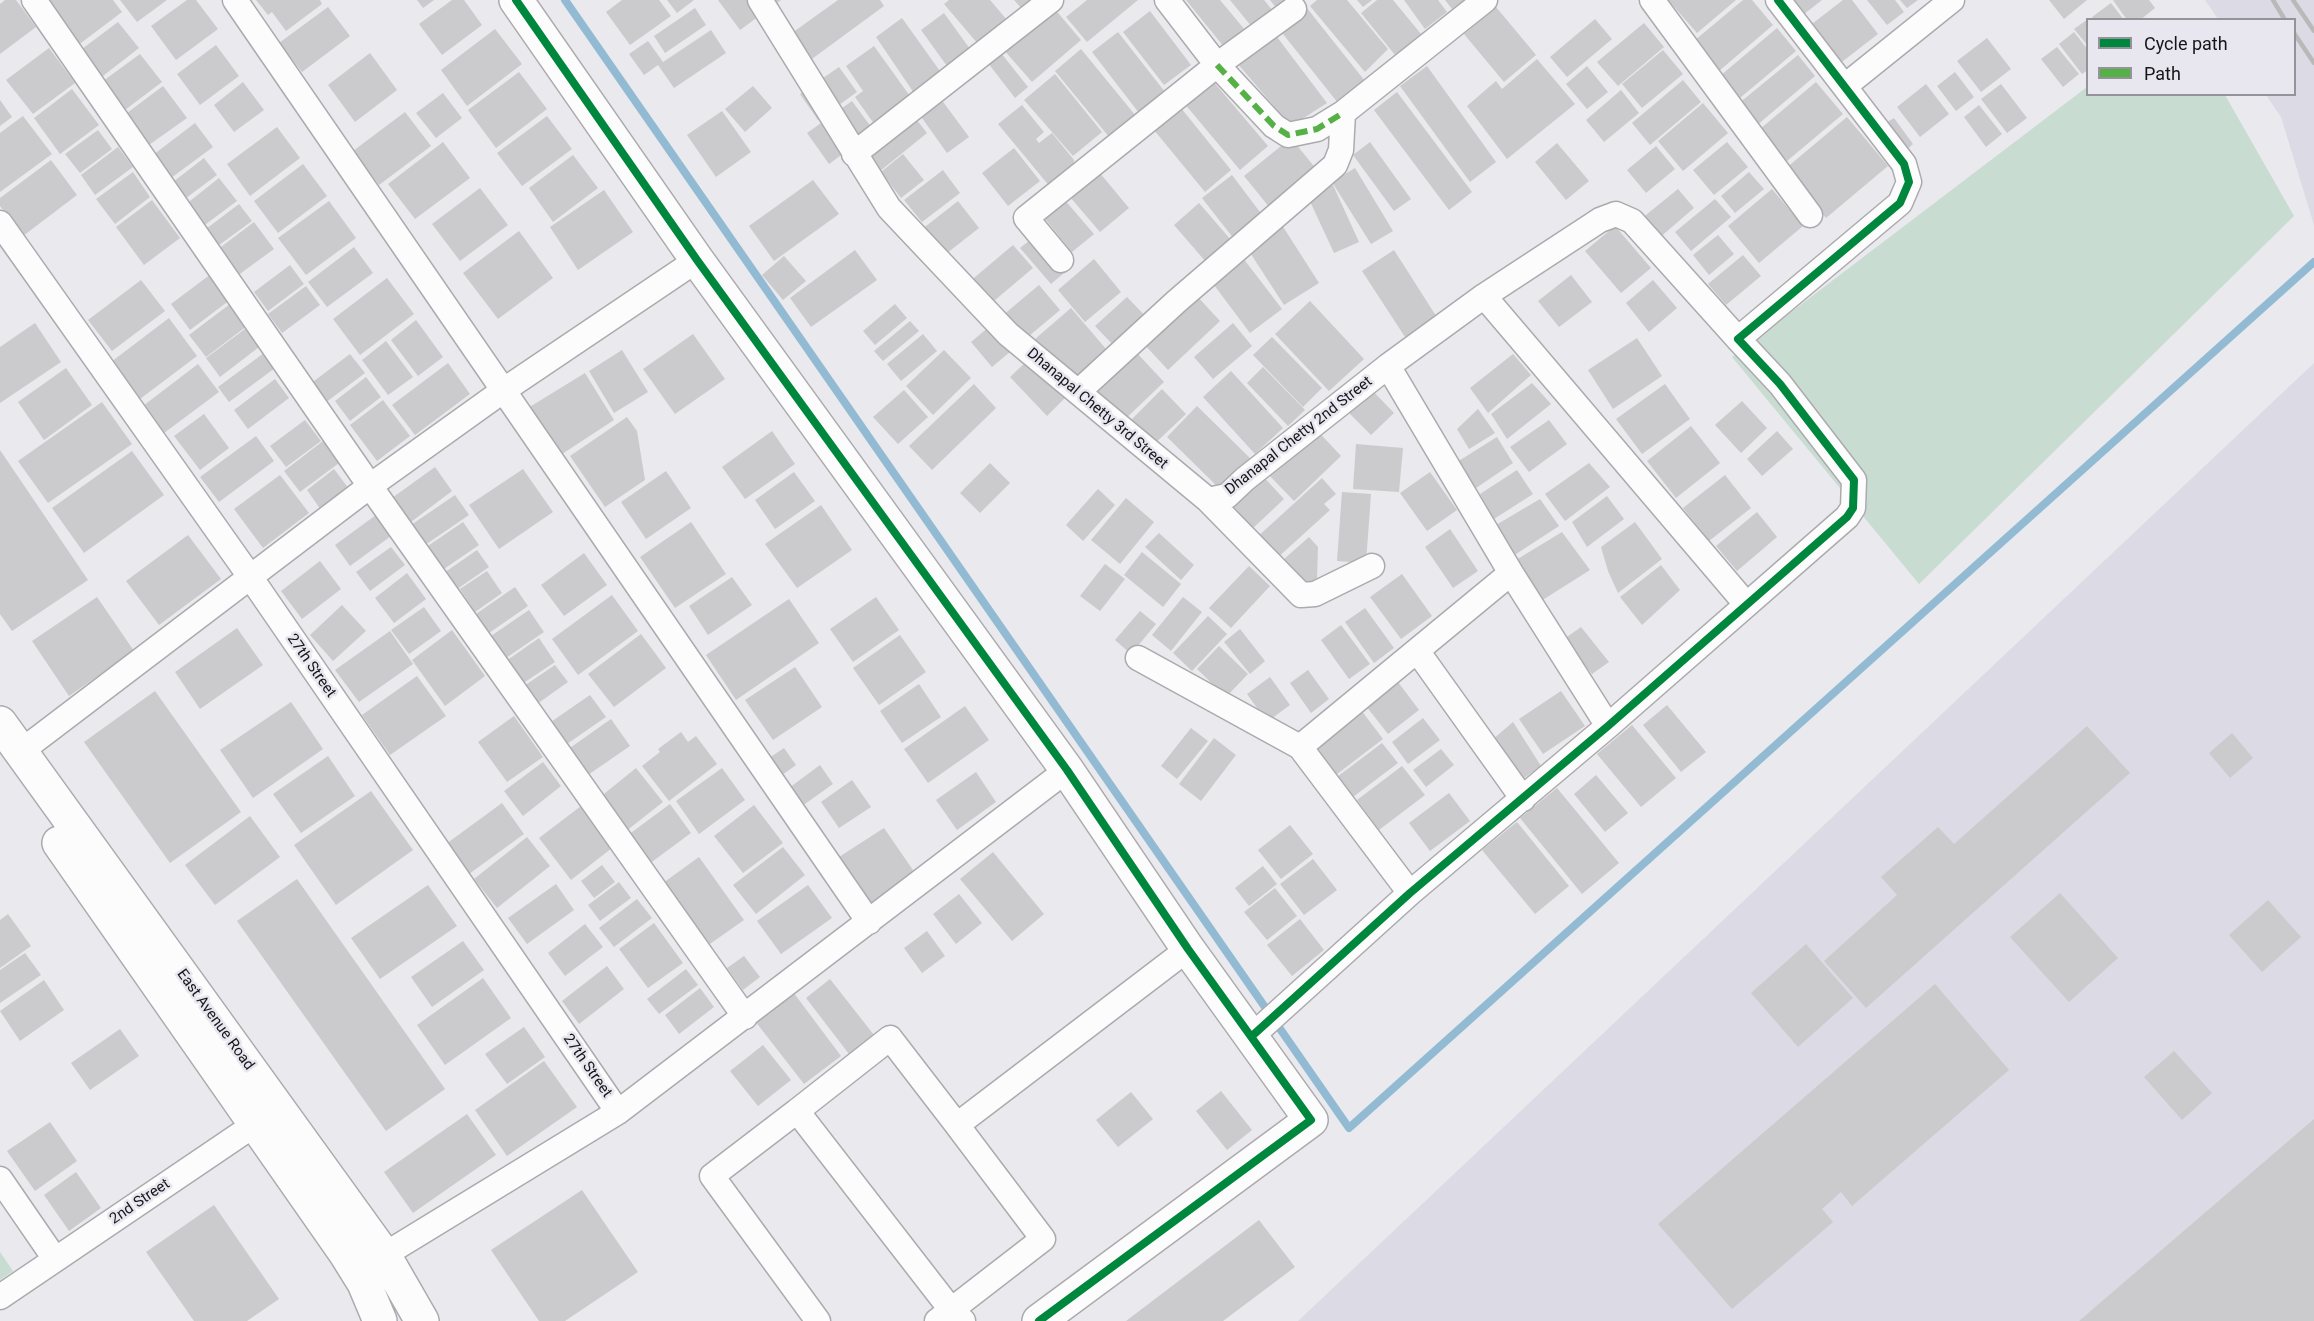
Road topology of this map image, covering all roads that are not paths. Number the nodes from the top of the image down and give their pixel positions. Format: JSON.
{"nodes":[{"id":1,"x":34,"y":0,"type":"edge"},
{"id":2,"x":235,"y":0,"type":"edge"},
{"id":3,"x":516,"y":0,"type":"edge"},
{"id":4,"x":760,"y":0,"type":"edge"},
{"id":5,"x":1051,"y":0,"type":"edge"},
{"id":6,"x":1167,"y":0,"type":"edge"},
{"id":7,"x":1485,"y":0,"type":"edge"},
{"id":8,"x":1652,"y":0,"type":"edge"},
{"id":9,"x":1778,"y":0,"type":"edge"},
{"id":10,"x":1952,"y":0,"type":"edge"},
{"id":11,"x":1294,"y":9,"type":"dead end"},
{"id":12,"x":1217,"y":65,"type":"junction"},
{"id":13,"x":1845,"y":86,"type":"junction"},
{"id":14,"x":1343,"y":114,"type":"junction"},
{"id":15,"x":854,"y":154,"type":"junction"},
{"id":16,"x":1810,"y":215,"type":"dead end"},
{"id":17,"x":0,"y":223,"type":"edge"},
{"id":18,"x":697,"y":260,"type":"junction"},
{"id":19,"x":1061,"y":260,"type":"dead end"},
{"id":20,"x":1484,"y":296,"type":"junction"},
{"id":21,"x":1738,"y":339,"type":"junction"},
{"id":22,"x":1389,"y":366,"type":"junction"},
{"id":23,"x":504,"y":390,"type":"junction"},
{"id":24,"x":1078,"y":392,"type":"junction"},
{"id":25,"x":370,"y":486,"type":"junction"},
{"id":26,"x":1208,"y":500,"type":"junction"},
{"id":27,"x":1372,"y":566,"type":"dead end"},
{"id":28,"x":1511,"y":573,"type":"junction"},
{"id":29,"x":251,"y":578,"type":"junction"},
{"id":30,"x":1746,"y":604,"type":"junction"},
{"id":31,"x":1418,"y":652,"type":"junction"},
{"id":32,"x":1138,"y":658,"type":"dead end"},
{"id":33,"x":0,"y":723,"type":"edge"},
{"id":34,"x":1608,"y":726,"type":"junction"},
{"id":35,"x":1300,"y":747,"type":"junction"},
{"id":36,"x":10,"y":755,"type":"edge"},
{"id":37,"x":1067,"y":770,"type":"junction"},
{"id":38,"x":1523,"y":800,"type":"junction"},
{"id":39,"x":1410,"y":893,"type":"junction"},
{"id":40,"x":869,"y":922,"type":"junction"},
{"id":41,"x":1188,"y":949,"type":"junction"},
{"id":42,"x":745,"y":1017,"type":"junction"},
{"id":43,"x":1252,"y":1036,"type":"junction"},
{"id":44,"x":618,"y":1112,"type":"junction"},
{"id":45,"x":797,"y":1112,"type":"junction"},
{"id":46,"x":268,"y":1118,"type":"junction"},
{"id":47,"x":957,"y":1125,"type":"junction"},
{"id":48,"x":0,"y":1179,"type":"edge"},
{"id":49,"x":384,"y":1255,"type":"junction"},
{"id":50,"x":55,"y":1259,"type":"junction"},
{"id":51,"x":0,"y":1297,"type":"edge"},
{"id":52,"x":950,"y":1318,"type":"edge"},
{"id":53,"x":380,"y":1321,"type":"edge"},
{"id":54,"x":422,"y":1321,"type":"edge"},
{"id":55,"x":818,"y":1321,"type":"edge"},
{"id":56,"x":1039,"y":1321,"type":"edge"}],
"edges":[{"from":1,"to":25,"type":"street"},
{"from":2,"to":23,"type":"street"},
{"from":3,"to":18,"type":"street"},
{"from":4,"to":15,"type":"street","name":"Dhanapal Chetty 3rd Street"},
{"from":5,"to":15,"type":"street"},
{"from":6,"to":12,"type":"street"},
{"from":7,"to":14,"type":"street"},
{"from":8,"to":16,"type":"street"},
{"from":9,"to":13,"type":"street"},
{"from":10,"to":13,"type":"street"},
{"from":11,"to":12,"type":"street"},
{"from":12,"to":14,"type":"street"},
{"from":12,"to":19,"type":"street"},
{"from":13,"to":21,"type":"street"},
{"from":14,"to":24,"type":"street"},
{"from":15,"to":24,"type":"street","name":"Dhanapal Chetty 3rd Street"},
{"from":17,"to":29,"type":"street","name":"27th Street"},
{"from":18,"to":23,"type":"street"},
{"from":18,"to":37,"type":"street"},
{"from":20,"to":21,"type":"street","name":"Dhanapal Chetty 2nd Street"},
{"from":20,"to":22,"type":"street","name":"Dhanapal Chetty 2nd Street"},
{"from":20,"to":30,"type":"street"},
{"from":21,"to":30,"type":"street"},
{"from":22,"to":26,"type":"street","name":"Dhanapal Chetty 2nd Street"},
{"from":22,"to":28,"type":"street"},
{"from":23,"to":25,"type":"street"},
{"from":23,"to":40,"type":"street"},
{"from":24,"to":26,"type":"street","name":"Dhanapal Chetty 3rd Street"},
{"from":25,"to":29,"type":"street"},
{"from":25,"to":42,"type":"street"},
{"from":26,"to":27,"type":"street","name":"Dhanapal Chetty 3rd Street"},
{"from":28,"to":31,"type":"street"},
{"from":28,"to":34,"type":"street"},
{"from":29,"to":36,"type":"street"},
{"from":29,"to":44,"type":"street","name":"27th Street"},
{"from":30,"to":34,"type":"street"},
{"from":31,"to":35,"type":"street"},
{"from":31,"to":38,"type":"street"},
{"from":32,"to":35,"type":"street"},
{"from":33,"to":36,"type":"street","name":"East Avenue Road"},
{"from":34,"to":38,"type":"street"},
{"from":35,"to":39,"type":"street"},
{"from":36,"to":46,"type":"street","name":"East Avenue Road"},
{"from":37,"to":40,"type":"street"},
{"from":37,"to":41,"type":"street"},
{"from":38,"to":39,"type":"street"},
{"from":39,"to":43,"type":"street"},
{"from":40,"to":42,"type":"street"},
{"from":41,"to":43,"type":"street"},
{"from":41,"to":47,"type":"street"},
{"from":42,"to":44,"type":"street"},
{"from":43,"to":56,"type":"street"},
{"from":44,"to":49,"type":"street"},
{"from":45,"to":47,"type":"street"},
{"from":45,"to":52,"type":"street"},
{"from":45,"to":55,"type":"street"},
{"from":46,"to":49,"type":"street","name":"East Avenue Road"},
{"from":46,"to":50,"type":"street","name":"2nd Street"},
{"from":46,"to":53,"type":"street","name":"East Avenue Road"},
{"from":47,"to":52,"type":"street"},
{"from":48,"to":50,"type":"street"},
{"from":49,"to":54,"type":"street","name":"East Avenue Road"},
{"from":50,"to":51,"type":"street","name":"2nd Street"}]}
